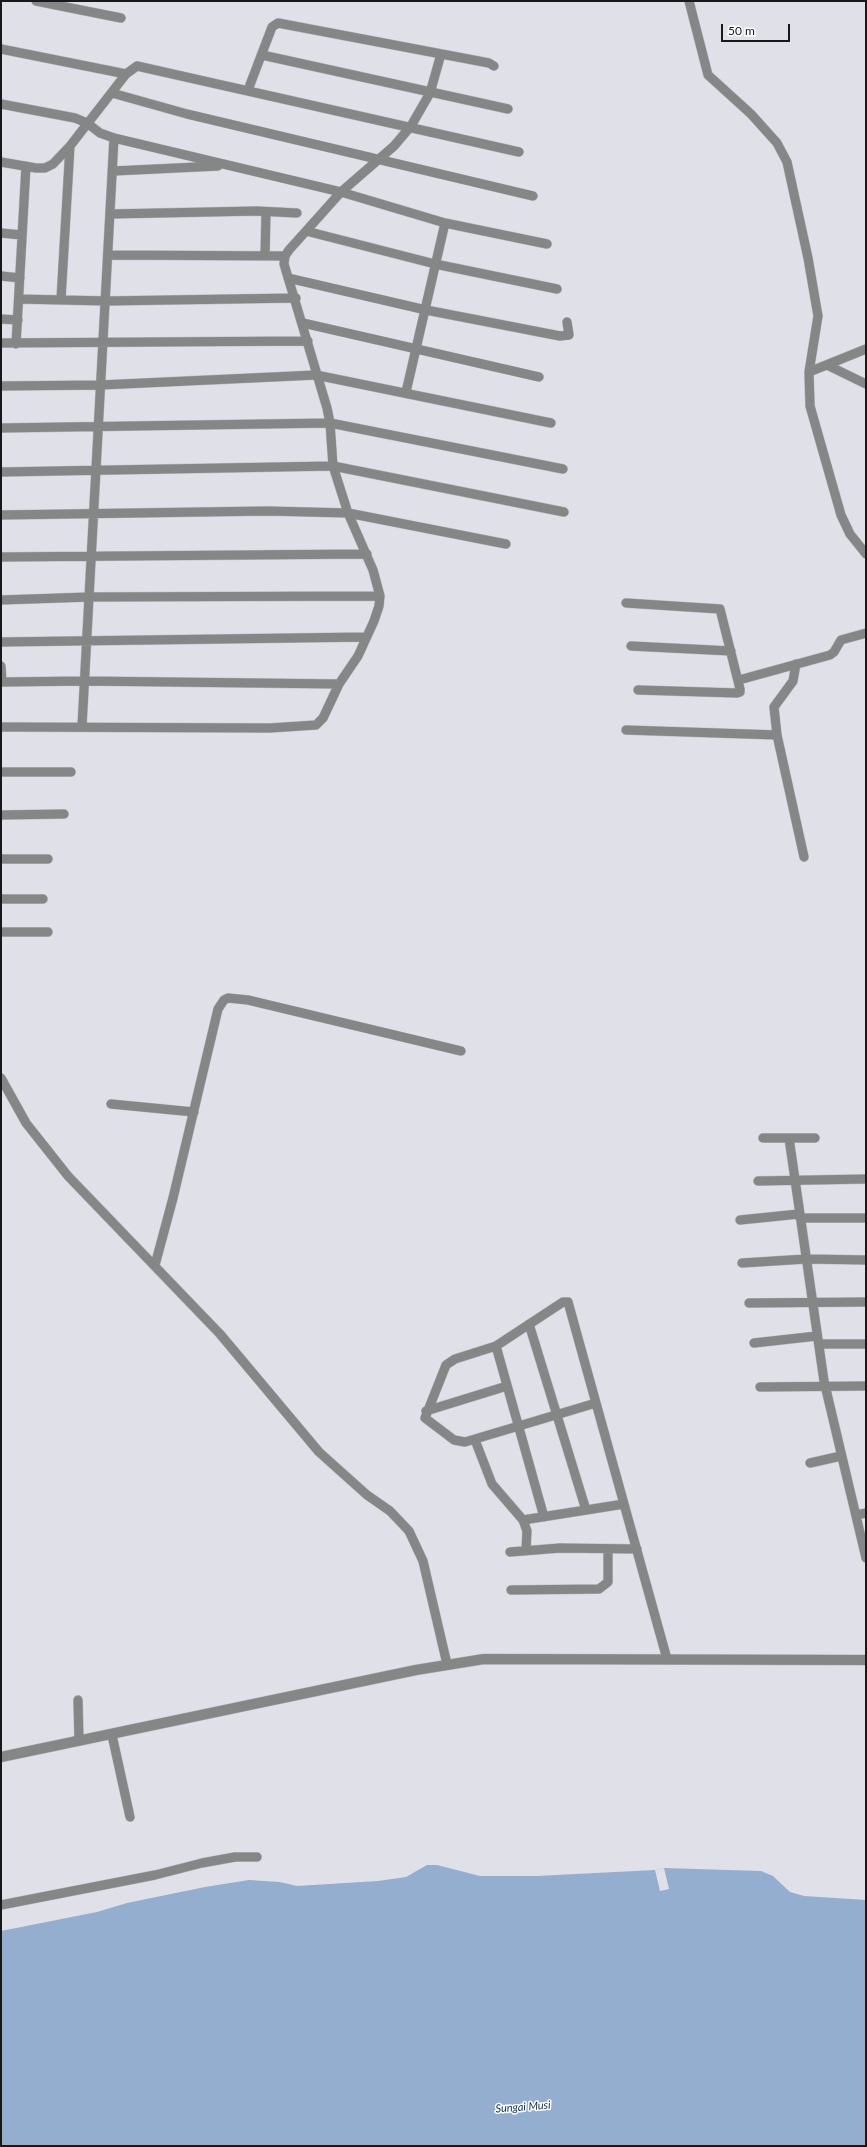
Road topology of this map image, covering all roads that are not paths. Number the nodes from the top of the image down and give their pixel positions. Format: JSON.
{"nodes":[{"id":1,"x":36,"y":1,"type":"edge"},
{"id":2,"x":690,"y":1,"type":"edge"},
{"id":3,"x":121,"y":18,"type":"dead end"},
{"id":4,"x":1,"y":49,"type":"edge"},
{"id":5,"x":441,"y":54,"type":"junction"},
{"id":6,"x":262,"y":55,"type":"junction"},
{"id":7,"x":494,"y":66,"type":"dead end"},
{"id":8,"x":126,"y":74,"type":"junction"},
{"id":9,"x":248,"y":90,"type":"junction"},
{"id":10,"x":112,"y":93,"type":"junction"},
{"id":11,"x":430,"y":93,"type":"junction"},
{"id":12,"x":1,"y":104,"type":"edge"},
{"id":13,"x":508,"y":109,"type":"dead end"},
{"id":14,"x":87,"y":123,"type":"junction"},
{"id":15,"x":411,"y":126,"type":"junction"},
{"id":16,"x":114,"y":138,"type":"junction"},
{"id":17,"x":70,"y":146,"type":"junction"},
{"id":18,"x":519,"y":152,"type":"dead end"},
{"id":19,"x":379,"y":159,"type":"junction"},
{"id":20,"x":1,"y":162,"type":"edge"},
{"id":21,"x":26,"y":166,"type":"junction"},
{"id":22,"x":229,"y":166,"type":"junction"},
{"id":23,"x":114,"y":171,"type":"junction"},
{"id":24,"x":341,"y":192,"type":"junction"},
{"id":25,"x":534,"y":196,"type":"dead end"},
{"id":26,"x":266,"y":212,"type":"junction"},
{"id":27,"x":297,"y":213,"type":"dead end"},
{"id":28,"x":111,"y":214,"type":"junction"},
{"id":29,"x":445,"y":223,"type":"junction"},
{"id":30,"x":306,"y":231,"type":"junction"},
{"id":31,"x":1,"y":233,"type":"edge"},
{"id":32,"x":22,"y":235,"type":"junction"},
{"id":33,"x":547,"y":244,"type":"dead end"},
{"id":34,"x":109,"y":255,"type":"junction"},
{"id":35,"x":265,"y":256,"type":"junction"},
{"id":36,"x":284,"y":256,"type":"junction"},
{"id":37,"x":435,"y":264,"type":"junction"},
{"id":38,"x":1,"y":276,"type":"edge"},
{"id":39,"x":20,"y":278,"type":"junction"},
{"id":40,"x":288,"y":278,"type":"junction"},
{"id":41,"x":557,"y":289,"type":"dead end"},
{"id":42,"x":296,"y":298,"type":"junction"},
{"id":43,"x":19,"y":299,"type":"junction"},
{"id":44,"x":61,"y":299,"type":"junction"},
{"id":45,"x":106,"y":300,"type":"junction"},
{"id":46,"x":426,"y":310,"type":"junction"},
{"id":47,"x":1,"y":319,"type":"edge"},
{"id":48,"x":18,"y":320,"type":"junction"},
{"id":49,"x":567,"y":322,"type":"dead end"},
{"id":50,"x":303,"y":324,"type":"junction"},
{"id":51,"x":308,"y":341,"type":"junction"},
{"id":52,"x":103,"y":342,"type":"junction"},
{"id":53,"x":1,"y":343,"type":"edge"},
{"id":54,"x":16,"y":344,"type":"junction"},
{"id":55,"x":866,"y":349,"type":"edge"},
{"id":56,"x":416,"y":350,"type":"junction"},
{"id":57,"x":826,"y":365,"type":"junction"},
{"id":58,"x":809,"y":372,"type":"junction"},
{"id":59,"x":316,"y":375,"type":"junction"},
{"id":60,"x":539,"y":377,"type":"dead end"},
{"id":61,"x":866,"y":384,"type":"edge"},
{"id":62,"x":100,"y":385,"type":"junction"},
{"id":63,"x":1,"y":386,"type":"edge"},
{"id":64,"x":406,"y":392,"type":"junction"},
{"id":65,"x":330,"y":423,"type":"junction"},
{"id":66,"x":551,"y":423,"type":"dead end"},
{"id":67,"x":1,"y":428,"type":"edge"},
{"id":68,"x":98,"y":428,"type":"junction"},
{"id":69,"x":333,"y":466,"type":"junction"},
{"id":70,"x":95,"y":469,"type":"junction"},
{"id":71,"x":563,"y":469,"type":"dead end"},
{"id":72,"x":1,"y":472,"type":"edge"},
{"id":73,"x":564,"y":512,"type":"dead end"},
{"id":74,"x":348,"y":513,"type":"junction"},
{"id":75,"x":93,"y":514,"type":"junction"},
{"id":76,"x":1,"y":515,"type":"edge"},
{"id":77,"x":506,"y":544,"type":"dead end"},
{"id":78,"x":367,"y":554,"type":"junction"},
{"id":79,"x":866,"y":554,"type":"edge"},
{"id":80,"x":90,"y":555,"type":"junction"},
{"id":81,"x":1,"y":557,"type":"edge"},
{"id":82,"x":380,"y":596,"type":"junction"},
{"id":83,"x":89,"y":597,"type":"junction"},
{"id":84,"x":1,"y":600,"type":"edge"},
{"id":85,"x":626,"y":603,"type":"dead end"},
{"id":86,"x":866,"y":633,"type":"edge"},
{"id":87,"x":366,"y":637,"type":"junction"},
{"id":88,"x":86,"y":640,"type":"junction"},
{"id":89,"x":1,"y":642,"type":"edge"},
{"id":90,"x":631,"y":646,"type":"dead end"},
{"id":91,"x":731,"y":651,"type":"junction"},
{"id":92,"x":796,"y":664,"type":"junction"},
{"id":93,"x":1,"y":666,"type":"edge"},
{"id":94,"x":739,"y":680,"type":"junction"},
{"id":95,"x":85,"y":681,"type":"junction"},
{"id":96,"x":339,"y":684,"type":"junction"},
{"id":97,"x":638,"y":690,"type":"dead end"},
{"id":98,"x":82,"y":726,"type":"junction"},
{"id":99,"x":1,"y":727,"type":"edge"},
{"id":100,"x":626,"y":730,"type":"dead end"},
{"id":101,"x":777,"y":735,"type":"junction"},
{"id":102,"x":1,"y":772,"type":"edge"},
{"id":103,"x":71,"y":772,"type":"dead end"},
{"id":104,"x":64,"y":814,"type":"dead end"},
{"id":105,"x":1,"y":815,"type":"edge"},
{"id":106,"x":804,"y":857,"type":"dead end"},
{"id":107,"x":1,"y":859,"type":"edge"},
{"id":108,"x":48,"y":859,"type":"dead end"},
{"id":109,"x":43,"y":898,"type":"dead end"},
{"id":110,"x":1,"y":899,"type":"edge"},
{"id":111,"x":1,"y":932,"type":"edge"},
{"id":112,"x":48,"y":932,"type":"dead end"},
{"id":113,"x":461,"y":1051,"type":"dead end"},
{"id":114,"x":1,"y":1078,"type":"edge"},
{"id":115,"x":111,"y":1104,"type":"dead end"},
{"id":116,"x":194,"y":1112,"type":"junction"},
{"id":117,"x":763,"y":1138,"type":"dead end"},
{"id":118,"x":789,"y":1138,"type":"junction"},
{"id":119,"x":815,"y":1138,"type":"dead end"},
{"id":120,"x":866,"y":1179,"type":"edge"},
{"id":121,"x":795,"y":1181,"type":"junction"},
{"id":122,"x":758,"y":1182,"type":"dead end"},
{"id":123,"x":800,"y":1216,"type":"junction"},
{"id":124,"x":866,"y":1218,"type":"edge"},
{"id":125,"x":740,"y":1220,"type":"dead end"},
{"id":126,"x":806,"y":1259,"type":"junction"},
{"id":127,"x":866,"y":1260,"type":"edge"},
{"id":128,"x":742,"y":1263,"type":"dead end"},
{"id":129,"x":155,"y":1265,"type":"junction"},
{"id":130,"x":812,"y":1302,"type":"junction"},
{"id":131,"x":866,"y":1302,"type":"edge"},
{"id":132,"x":749,"y":1303,"type":"dead end"},
{"id":133,"x":529,"y":1324,"type":"junction"},
{"id":134,"x":818,"y":1340,"type":"junction"},
{"id":135,"x":754,"y":1343,"type":"dead end"},
{"id":136,"x":866,"y":1344,"type":"edge"},
{"id":137,"x":496,"y":1346,"type":"junction"},
{"id":138,"x":507,"y":1386,"type":"junction"},
{"id":139,"x":825,"y":1386,"type":"junction"},
{"id":140,"x":866,"y":1386,"type":"edge"},
{"id":141,"x":760,"y":1387,"type":"dead end"},
{"id":142,"x":596,"y":1403,"type":"junction"},
{"id":143,"x":426,"y":1412,"type":"junction"},
{"id":144,"x":558,"y":1415,"type":"junction"},
{"id":145,"x":519,"y":1427,"type":"junction"},
{"id":146,"x":475,"y":1440,"type":"junction"},
{"id":147,"x":841,"y":1456,"type":"junction"},
{"id":148,"x":810,"y":1463,"type":"dead end"},
{"id":149,"x":624,"y":1504,"type":"junction"},
{"id":150,"x":586,"y":1510,"type":"junction"},
{"id":151,"x":866,"y":1513,"type":"edge"},
{"id":152,"x":856,"y":1515,"type":"junction"},
{"id":153,"x":544,"y":1517,"type":"junction"},
{"id":154,"x":523,"y":1520,"type":"junction"},
{"id":155,"x":608,"y":1549,"type":"junction"},
{"id":156,"x":637,"y":1549,"type":"junction"},
{"id":157,"x":526,"y":1550,"type":"junction"},
{"id":158,"x":510,"y":1552,"type":"dead end"},
{"id":159,"x":866,"y":1558,"type":"edge"},
{"id":160,"x":511,"y":1590,"type":"dead end"},
{"id":161,"x":667,"y":1659,"type":"junction"},
{"id":162,"x":866,"y":1660,"type":"edge"},
{"id":163,"x":447,"y":1664,"type":"junction"},
{"id":164,"x":78,"y":1700,"type":"dead end"},
{"id":165,"x":112,"y":1735,"type":"junction"},
{"id":166,"x":79,"y":1741,"type":"junction"},
{"id":167,"x":1,"y":1757,"type":"edge"},
{"id":168,"x":130,"y":1817,"type":"dead end"},
{"id":169,"x":257,"y":1857,"type":"dead end"},
{"id":170,"x":1,"y":1905,"type":"edge"}],
"edges":[{"from":1,"to":3,"type":"street"},
{"from":2,"to":58,"type":"street"},
{"from":4,"to":8,"type":"street"},
{"from":5,"to":6,"type":"street"},
{"from":5,"to":7,"type":"street"},
{"from":5,"to":11,"type":"street"},
{"from":6,"to":9,"type":"street"},
{"from":6,"to":11,"type":"street"},
{"from":8,"to":9,"type":"street"},
{"from":8,"to":10,"type":"street"},
{"from":9,"to":15,"type":"street"},
{"from":10,"to":14,"type":"street"},
{"from":10,"to":19,"type":"street"},
{"from":11,"to":13,"type":"street"},
{"from":11,"to":15,"type":"street"},
{"from":12,"to":14,"type":"street"},
{"from":14,"to":16,"type":"street"},
{"from":14,"to":17,"type":"street"},
{"from":15,"to":18,"type":"street"},
{"from":15,"to":19,"type":"street"},
{"from":16,"to":22,"type":"street"},
{"from":16,"to":23,"type":"street"},
{"from":17,"to":21,"type":"street"},
{"from":17,"to":44,"type":"street"},
{"from":19,"to":24,"type":"street"},
{"from":19,"to":25,"type":"street"},
{"from":20,"to":21,"type":"street"},
{"from":21,"to":32,"type":"street"},
{"from":22,"to":23,"type":"street"},
{"from":22,"to":24,"type":"street"},
{"from":23,"to":28,"type":"street"},
{"from":24,"to":29,"type":"street"},
{"from":24,"to":30,"type":"street"},
{"from":26,"to":27,"type":"street"},
{"from":26,"to":28,"type":"street"},
{"from":26,"to":35,"type":"street"},
{"from":28,"to":34,"type":"street"},
{"from":29,"to":33,"type":"street"},
{"from":29,"to":37,"type":"street"},
{"from":30,"to":36,"type":"street"},
{"from":30,"to":37,"type":"street"},
{"from":31,"to":32,"type":"street"},
{"from":32,"to":39,"type":"street"},
{"from":34,"to":35,"type":"street"},
{"from":34,"to":45,"type":"street"},
{"from":35,"to":36,"type":"street"},
{"from":36,"to":40,"type":"street"},
{"from":37,"to":41,"type":"street"},
{"from":37,"to":46,"type":"street"},
{"from":38,"to":39,"type":"street"},
{"from":39,"to":43,"type":"street"},
{"from":40,"to":42,"type":"street"},
{"from":40,"to":46,"type":"street"},
{"from":42,"to":45,"type":"street"},
{"from":42,"to":50,"type":"street"},
{"from":43,"to":44,"type":"street"},
{"from":43,"to":48,"type":"street"},
{"from":44,"to":45,"type":"street"},
{"from":45,"to":52,"type":"street"},
{"from":46,"to":49,"type":"street"},
{"from":46,"to":56,"type":"street"},
{"from":47,"to":48,"type":"street"},
{"from":48,"to":54,"type":"street"},
{"from":50,"to":51,"type":"street"},
{"from":50,"to":56,"type":"street"},
{"from":51,"to":52,"type":"street"},
{"from":51,"to":59,"type":"street"},
{"from":52,"to":54,"type":"street"},
{"from":52,"to":62,"type":"street"},
{"from":53,"to":54,"type":"street"},
{"from":55,"to":57,"type":"street"},
{"from":56,"to":60,"type":"street"},
{"from":56,"to":64,"type":"street"},
{"from":57,"to":58,"type":"street"},
{"from":57,"to":61,"type":"street"},
{"from":58,"to":79,"type":"street"},
{"from":59,"to":62,"type":"street"},
{"from":59,"to":64,"type":"street"},
{"from":59,"to":65,"type":"street"},
{"from":62,"to":63,"type":"street"},
{"from":62,"to":68,"type":"street"},
{"from":64,"to":66,"type":"street"},
{"from":65,"to":68,"type":"street"},
{"from":65,"to":69,"type":"street"},
{"from":65,"to":71,"type":"street"},
{"from":67,"to":68,"type":"street"},
{"from":68,"to":70,"type":"street"},
{"from":69,"to":70,"type":"street"},
{"from":69,"to":73,"type":"street"},
{"from":69,"to":74,"type":"street"},
{"from":70,"to":72,"type":"street"},
{"from":70,"to":75,"type":"street"},
{"from":74,"to":75,"type":"street"},
{"from":74,"to":77,"type":"street"},
{"from":74,"to":78,"type":"street"},
{"from":75,"to":76,"type":"street"},
{"from":75,"to":80,"type":"street"},
{"from":78,"to":80,"type":"street"},
{"from":78,"to":82,"type":"street"},
{"from":80,"to":81,"type":"street"},
{"from":80,"to":83,"type":"street"},
{"from":82,"to":83,"type":"street"},
{"from":82,"to":87,"type":"street"},
{"from":83,"to":84,"type":"street"},
{"from":83,"to":88,"type":"street"},
{"from":85,"to":91,"type":"street"},
{"from":86,"to":92,"type":"street"},
{"from":87,"to":88,"type":"street"},
{"from":87,"to":96,"type":"street"},
{"from":88,"to":89,"type":"street"},
{"from":88,"to":95,"type":"street"},
{"from":90,"to":91,"type":"street"},
{"from":91,"to":94,"type":"street"},
{"from":92,"to":94,"type":"street"},
{"from":92,"to":101,"type":"street"},
{"from":93,"to":95,"type":"street"},
{"from":94,"to":97,"type":"street"},
{"from":95,"to":96,"type":"street"},
{"from":95,"to":98,"type":"street"},
{"from":96,"to":98,"type":"street"},
{"from":98,"to":99,"type":"street"},
{"from":100,"to":101,"type":"street"},
{"from":101,"to":106,"type":"street"},
{"from":102,"to":103,"type":"street"},
{"from":104,"to":105,"type":"street"},
{"from":107,"to":108,"type":"street"},
{"from":109,"to":110,"type":"street"},
{"from":111,"to":112,"type":"street"},
{"from":113,"to":116,"type":"street"},
{"from":114,"to":129,"type":"street"},
{"from":115,"to":116,"type":"street"},
{"from":116,"to":129,"type":"street"},
{"from":117,"to":118,"type":"street"},
{"from":118,"to":119,"type":"street"},
{"from":118,"to":121,"type":"street"},
{"from":120,"to":121,"type":"street"},
{"from":121,"to":122,"type":"street"},
{"from":121,"to":123,"type":"street"},
{"from":123,"to":124,"type":"street"},
{"from":123,"to":125,"type":"street"},
{"from":123,"to":126,"type":"street"},
{"from":126,"to":127,"type":"street"},
{"from":126,"to":128,"type":"street"},
{"from":126,"to":130,"type":"street"},
{"from":129,"to":163,"type":"street"},
{"from":130,"to":131,"type":"street"},
{"from":130,"to":132,"type":"street"},
{"from":130,"to":134,"type":"street"},
{"from":133,"to":137,"type":"street"},
{"from":133,"to":142,"type":"street"},
{"from":133,"to":144,"type":"street"},
{"from":134,"to":135,"type":"street"},
{"from":134,"to":136,"type":"street"},
{"from":134,"to":139,"type":"street"},
{"from":137,"to":138,"type":"street"},
{"from":137,"to":143,"type":"street"},
{"from":138,"to":143,"type":"street"},
{"from":138,"to":145,"type":"street"},
{"from":139,"to":140,"type":"street"},
{"from":139,"to":141,"type":"street"},
{"from":139,"to":147,"type":"street"},
{"from":142,"to":144,"type":"street"},
{"from":142,"to":149,"type":"street"},
{"from":143,"to":146,"type":"street"},
{"from":144,"to":145,"type":"street"},
{"from":144,"to":150,"type":"street"},
{"from":145,"to":146,"type":"street"},
{"from":145,"to":153,"type":"street"},
{"from":146,"to":154,"type":"street"},
{"from":147,"to":148,"type":"street"},
{"from":147,"to":152,"type":"street"},
{"from":149,"to":150,"type":"street"},
{"from":149,"to":156,"type":"street"},
{"from":150,"to":153,"type":"street"},
{"from":151,"to":152,"type":"street"},
{"from":152,"to":159,"type":"street"},
{"from":153,"to":154,"type":"street"},
{"from":154,"to":157,"type":"street"},
{"from":155,"to":156,"type":"street"},
{"from":155,"to":157,"type":"street"},
{"from":155,"to":160,"type":"street"},
{"from":156,"to":161,"type":"street"},
{"from":157,"to":158,"type":"street"},
{"from":161,"to":162,"type":"street"},
{"from":161,"to":163,"type":"street"},
{"from":163,"to":165,"type":"street"},
{"from":164,"to":166,"type":"street"},
{"from":165,"to":166,"type":"street"},
{"from":165,"to":168,"type":"street"},
{"from":166,"to":167,"type":"street"},
{"from":169,"to":170,"type":"street"}]}
